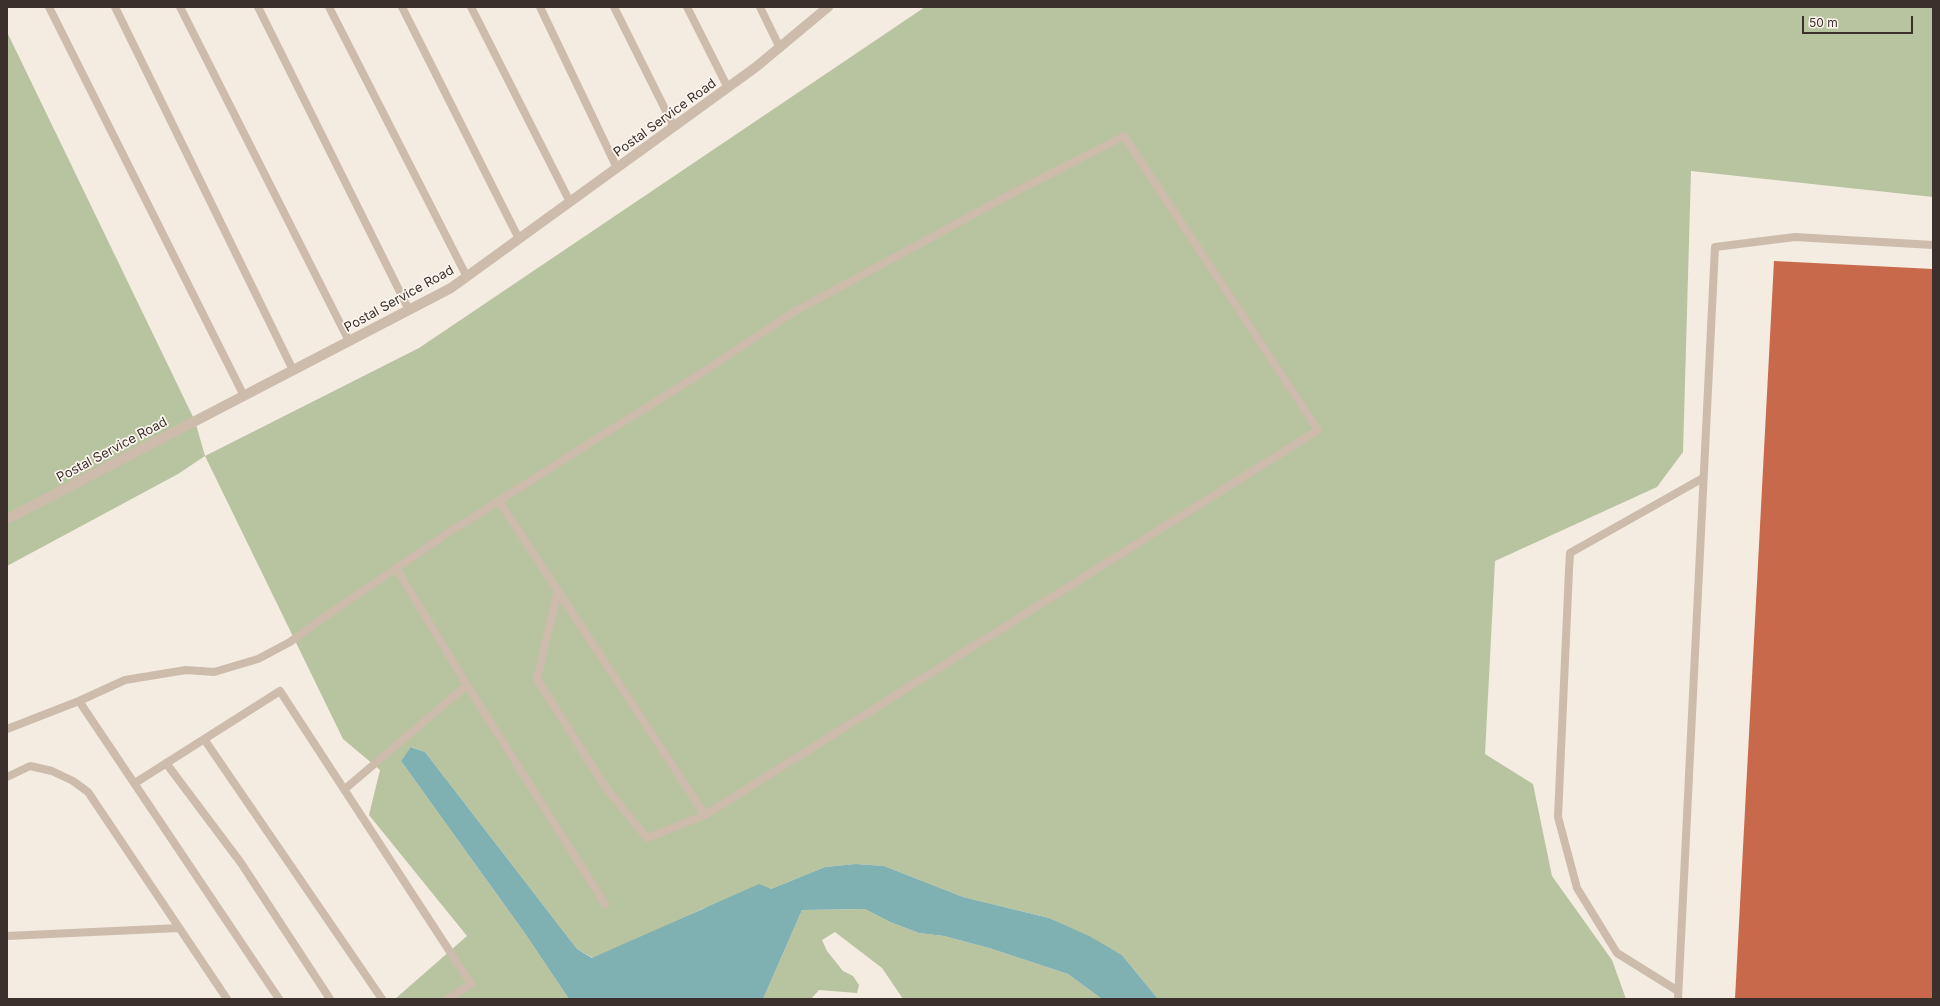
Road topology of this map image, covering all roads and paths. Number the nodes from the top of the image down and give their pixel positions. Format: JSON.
{"nodes":[{"id":1,"x":49,"y":7,"type":"edge"},
{"id":2,"x":115,"y":7,"type":"edge"},
{"id":3,"x":180,"y":7,"type":"edge"},
{"id":4,"x":258,"y":7,"type":"edge"},
{"id":5,"x":329,"y":7,"type":"edge"},
{"id":6,"x":402,"y":7,"type":"edge"},
{"id":7,"x":471,"y":7,"type":"edge"},
{"id":8,"x":540,"y":7,"type":"edge"},
{"id":9,"x":614,"y":7,"type":"edge"},
{"id":10,"x":687,"y":7,"type":"edge"},
{"id":11,"x":760,"y":7,"type":"edge"},
{"id":12,"x":828,"y":7,"type":"edge"},
{"id":13,"x":780,"y":48,"type":"junction"},
{"id":14,"x":728,"y":88,"type":"junction"},
{"id":15,"x":674,"y":127,"type":"junction"},
{"id":16,"x":617,"y":168,"type":"junction"},
{"id":17,"x":570,"y":202,"type":"junction"},
{"id":18,"x":519,"y":239,"type":"junction"},
{"id":19,"x":1933,"y":245,"type":"edge"},
{"id":20,"x":467,"y":277,"type":"junction"},
{"id":21,"x":409,"y":310,"type":"junction"},
{"id":22,"x":350,"y":341,"type":"junction"},
{"id":23,"x":293,"y":370,"type":"junction"},
{"id":24,"x":244,"y":396,"type":"junction"},
{"id":25,"x":1703,"y":478,"type":"junction"},
{"id":26,"x":499,"y":501,"type":"junction"},
{"id":27,"x":7,"y":519,"type":"edge"},
{"id":28,"x":396,"y":568,"type":"junction"},
{"id":29,"x":558,"y":590,"type":"junction"},
{"id":30,"x":467,"y":685,"type":"junction"},
{"id":31,"x":79,"y":701,"type":"junction"},
{"id":32,"x":7,"y":729,"type":"edge"},
{"id":33,"x":204,"y":739,"type":"junction"},
{"id":34,"x":166,"y":763,"type":"junction"},
{"id":35,"x":7,"y":777,"type":"edge"},
{"id":36,"x":135,"y":783,"type":"junction"},
{"id":37,"x":345,"y":789,"type":"junction"},
{"id":38,"x":705,"y":815,"type":"junction"},
{"id":39,"x":605,"y":904,"type":"dead end"},
{"id":40,"x":179,"y":928,"type":"junction"},
{"id":41,"x":7,"y":936,"type":"edge"},
{"id":42,"x":1678,"y":995,"type":"edge"},
{"id":43,"x":227,"y":999,"type":"edge"},
{"id":44,"x":279,"y":999,"type":"edge"},
{"id":45,"x":330,"y":999,"type":"edge"},
{"id":46,"x":382,"y":999,"type":"edge"},
{"id":47,"x":448,"y":999,"type":"edge"}],
"edges":[{"from":1,"to":24,"type":"lane"},
{"from":2,"to":23,"type":"lane"},
{"from":3,"to":22,"type":"lane"},
{"from":4,"to":21,"type":"lane"},
{"from":5,"to":20,"type":"lane"},
{"from":6,"to":18,"type":"lane"},
{"from":7,"to":17,"type":"lane"},
{"from":8,"to":16,"type":"lane"},
{"from":9,"to":15,"type":"lane"},
{"from":10,"to":14,"type":"lane"},
{"from":11,"to":13,"type":"lane"},
{"from":12,"to":13,"type":"street","name":"Postal Service Road"},
{"from":13,"to":14,"type":"street","name":"Postal Service Road"},
{"from":14,"to":15,"type":"street","name":"Postal Service Road"},
{"from":15,"to":16,"type":"street","name":"Postal Service Road"},
{"from":16,"to":17,"type":"street","name":"Postal Service Road"},
{"from":17,"to":18,"type":"street","name":"Postal Service Road"},
{"from":18,"to":20,"type":"street","name":"Postal Service Road"},
{"from":19,"to":25,"type":"lane"},
{"from":20,"to":21,"type":"street","name":"Postal Service Road"},
{"from":21,"to":22,"type":"street","name":"Postal Service Road"},
{"from":22,"to":23,"type":"street","name":"Postal Service Road"},
{"from":23,"to":24,"type":"street","name":"Postal Service Road"},
{"from":24,"to":27,"type":"street","name":"Postal Service Road"},
{"from":25,"to":42,"type":"lane"},
{"from":25,"to":42,"type":"lane"},
{"from":26,"to":28,"type":"lane"},
{"from":26,"to":29,"type":"lane"},
{"from":26,"to":38,"type":"lane"},
{"from":28,"to":30,"type":"lane"},
{"from":28,"to":31,"type":"lane"},
{"from":29,"to":38,"type":"lane"},
{"from":29,"to":38,"type":"lane"},
{"from":30,"to":37,"type":"lane"},
{"from":30,"to":39,"type":"lane"},
{"from":31,"to":32,"type":"lane"},
{"from":31,"to":36,"type":"lane"},
{"from":33,"to":34,"type":"lane"},
{"from":33,"to":37,"type":"lane"},
{"from":33,"to":46,"type":"lane"},
{"from":34,"to":36,"type":"lane"},
{"from":34,"to":45,"type":"lane"},
{"from":35,"to":40,"type":"lane"},
{"from":36,"to":44,"type":"lane"},
{"from":37,"to":47,"type":"lane"},
{"from":40,"to":41,"type":"lane"},
{"from":40,"to":43,"type":"lane"}]}
